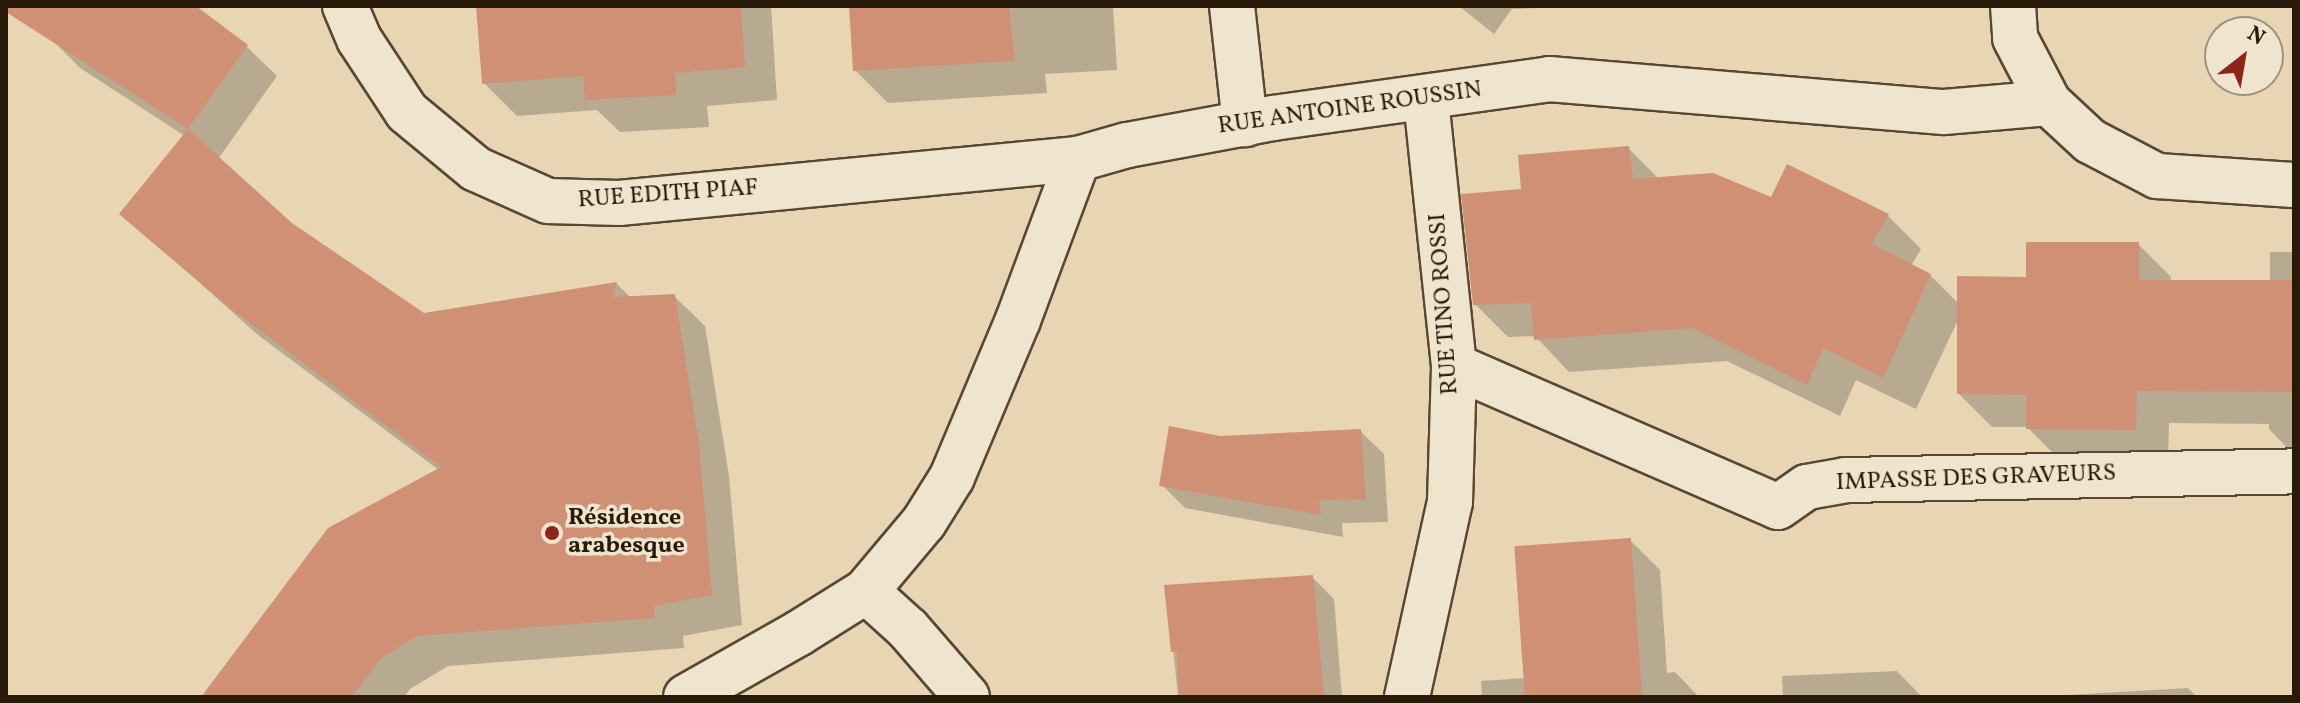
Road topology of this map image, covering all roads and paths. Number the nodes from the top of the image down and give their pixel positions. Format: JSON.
{"nodes":[{"id":1,"x":345,"y":6,"type":"edge"},
{"id":2,"x":1232,"y":6,"type":"edge"},
{"id":3,"x":2013,"y":6,"type":"edge"},
{"id":4,"x":1426,"y":98,"type":"junction"},
{"id":5,"x":2049,"y":103,"type":"junction"},
{"id":6,"x":1245,"y":124,"type":"junction"},
{"id":7,"x":1078,"y":159,"type":"junction"},
{"id":8,"x":2294,"y":185,"type":"edge"},
{"id":9,"x":1454,"y":366,"type":"junction"},
{"id":10,"x":2294,"y":471,"type":"edge"},
{"id":11,"x":866,"y":591,"type":"junction"},
{"id":12,"x":686,"y":697,"type":"edge"},
{"id":13,"x":967,"y":697,"type":"edge"},
{"id":14,"x":1407,"y":697,"type":"edge"}],
"edges":[{"from":1,"to":7,"type":"street","name":"RUE EDITH PIAF"},
{"from":2,"to":6,"type":"street"},
{"from":3,"to":5,"type":"street"},
{"from":4,"to":5,"type":"street","name":"RUE ANTOINE ROUSSIN"},
{"from":4,"to":6,"type":"street","name":"RUE ANTOINE ROUSSIN"},
{"from":4,"to":9,"type":"street","name":"RUE TINO ROSSI"},
{"from":5,"to":8,"type":"street"},
{"from":6,"to":7,"type":"street","name":"RUE ANTOINE ROUSSIN"},
{"from":7,"to":11,"type":"street"},
{"from":9,"to":10,"type":"street","name":"IMPASSE DES GRAVEURS"},
{"from":9,"to":14,"type":"street","name":"RUE TINO ROSSI"},
{"from":11,"to":12,"type":"street"},
{"from":11,"to":13,"type":"street"}]}
